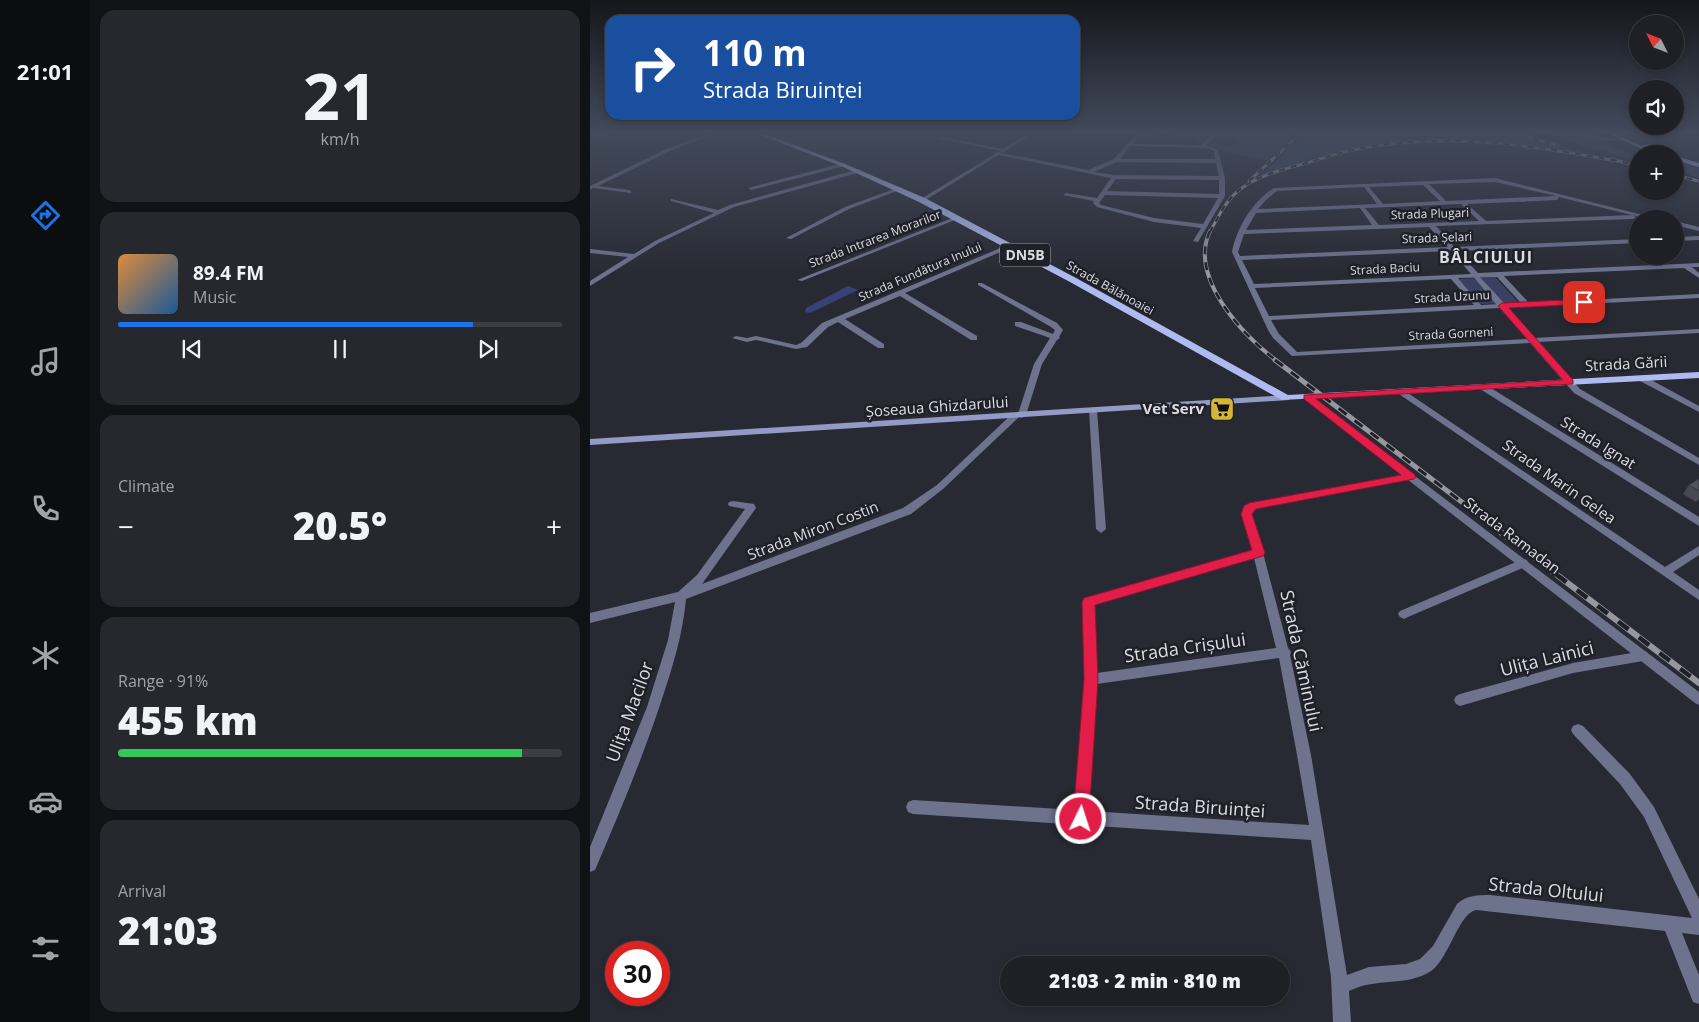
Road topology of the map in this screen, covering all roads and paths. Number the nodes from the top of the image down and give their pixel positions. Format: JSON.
{"nodes":[{"id":1,"x":607,"y":180,"type":"edge"},
{"id":2,"x":784,"y":180,"type":"edge"},
{"id":3,"x":827,"y":180,"type":"edge"},
{"id":4,"x":878,"y":180,"type":"edge"},
{"id":5,"x":955,"y":180,"type":"edge"},
{"id":6,"x":1112,"y":180,"type":"edge"},
{"id":7,"x":1222,"y":180,"type":"edge"},
{"id":8,"x":1425,"y":183,"type":"junction"},
{"id":9,"x":1365,"y":185,"type":"junction"},
{"id":10,"x":592,"y":187,"type":"edge"},
{"id":11,"x":751,"y":188,"type":"dead end"},
{"id":12,"x":899,"y":189,"type":"junction"},
{"id":13,"x":629,"y":192,"type":"dead end"},
{"id":14,"x":1104,"y":193,"type":"junction"},
{"id":15,"x":1066,"y":195,"type":"dead end"},
{"id":16,"x":1222,"y":196,"type":"junction"},
{"id":17,"x":1569,"y":197,"type":"junction"},
{"id":18,"x":673,"y":200,"type":"dead end"},
{"id":19,"x":922,"y":200,"type":"junction"},
{"id":20,"x":1098,"y":200,"type":"junction"},
{"id":21,"x":1444,"y":202,"type":"junction"},
{"id":22,"x":1462,"y":202,"type":"junction"},
{"id":23,"x":1381,"y":205,"type":"junction"},
{"id":24,"x":1361,"y":206,"type":"junction"},
{"id":25,"x":1255,"y":211,"type":"junction"},
{"id":26,"x":718,"y":212,"type":"junction"},
{"id":27,"x":1629,"y":212,"type":"edge"},
{"id":28,"x":1629,"y":217,"type":"edge"},
{"id":29,"x":957,"y":218,"type":"junction"},
{"id":30,"x":1485,"y":223,"type":"junction"},
{"id":31,"x":1431,"y":225,"type":"junction"},
{"id":32,"x":1684,"y":225,"type":"edge"},
{"id":33,"x":1203,"y":226,"type":"junction"},
{"id":34,"x":1377,"y":227,"type":"junction"},
{"id":35,"x":1699,"y":229,"type":"edge"},
{"id":36,"x":1241,"y":232,"type":"junction"},
{"id":37,"x":788,"y":238,"type":"dead end"},
{"id":38,"x":1699,"y":238,"type":"edge"},
{"id":39,"x":1684,"y":239,"type":"edge"},
{"id":40,"x":1629,"y":240,"type":"edge"},
{"id":41,"x":1196,"y":241,"type":"dead end"},
{"id":42,"x":1010,"y":246,"type":"junction"},
{"id":43,"x":1453,"y":249,"type":"junction"},
{"id":44,"x":590,"y":250,"type":"edge"},
{"id":45,"x":635,"y":256,"type":"junction"},
{"id":46,"x":1238,"y":258,"type":"junction"},
{"id":47,"x":1685,"y":265,"type":"junction"},
{"id":48,"x":1699,"y":265,"type":"edge"},
{"id":49,"x":1498,"y":274,"type":"junction"},
{"id":50,"x":1475,"y":275,"type":"junction"},
{"id":51,"x":1453,"y":276,"type":"junction"},
{"id":52,"x":1699,"y":276,"type":"edge"},
{"id":53,"x":800,"y":280,"type":"dead end"},
{"id":54,"x":590,"y":284,"type":"edge"},
{"id":55,"x":980,"y":284,"type":"dead end"},
{"id":56,"x":1252,"y":286,"type":"junction"},
{"id":57,"x":900,"y":293,"type":"junction"},
{"id":58,"x":1699,"y":296,"type":"edge"},
{"id":59,"x":1527,"y":305,"type":"junction"},
{"id":60,"x":1502,"y":306,"type":"junction"},
{"id":61,"x":1479,"y":307,"type":"junction"},
{"id":62,"x":1266,"y":318,"type":"junction"},
{"id":63,"x":838,"y":319,"type":"junction"},
{"id":64,"x":1018,"y":324,"type":"dead end"},
{"id":65,"x":1699,"y":331,"type":"edge"},
{"id":66,"x":736,"y":338,"type":"dead end"},
{"id":67,"x":974,"y":338,"type":"dead end"},
{"id":68,"x":1056,"y":338,"type":"junction"},
{"id":69,"x":1533,"y":341,"type":"junction"},
{"id":70,"x":880,"y":346,"type":"dead end"},
{"id":71,"x":1699,"y":375,"type":"edge"},
{"id":72,"x":1641,"y":378,"type":"junction"},
{"id":73,"x":1570,"y":382,"type":"junction"},
{"id":74,"x":1483,"y":387,"type":"junction"},
{"id":75,"x":1402,"y":392,"type":"junction"},
{"id":76,"x":1307,"y":397,"type":"junction"},
{"id":77,"x":1286,"y":398,"type":"junction"},
{"id":78,"x":1699,"y":408,"type":"edge"},
{"id":79,"x":1093,"y":410,"type":"junction"},
{"id":80,"x":1018,"y":415,"type":"junction"},
{"id":81,"x":590,"y":442,"type":"edge"},
{"id":82,"x":1699,"y":462,"type":"edge"},
{"id":83,"x":1410,"y":477,"type":"junction"},
{"id":84,"x":733,"y":504,"type":"dead end"},
{"id":85,"x":1699,"y":522,"type":"edge"},
{"id":86,"x":1101,"y":529,"type":"dead end"},
{"id":87,"x":1699,"y":550,"type":"edge"},
{"id":88,"x":1258,"y":553,"type":"junction"},
{"id":89,"x":1523,"y":563,"type":"junction"},
{"id":90,"x":1665,"y":572,"type":"junction"},
{"id":91,"x":681,"y":596,"type":"junction"},
{"id":92,"x":1699,"y":596,"type":"edge"},
{"id":93,"x":1404,"y":614,"type":"dead end"},
{"id":94,"x":590,"y":618,"type":"edge"},
{"id":95,"x":1284,"y":652,"type":"junction"},
{"id":96,"x":1643,"y":656,"type":"junction"},
{"id":97,"x":1091,"y":679,"type":"junction"},
{"id":98,"x":1699,"y":699,"type":"edge"},
{"id":99,"x":1460,"y":700,"type":"dead end"},
{"id":100,"x":1578,"y":730,"type":"dead end"},
{"id":101,"x":913,"y":807,"type":"dead end"},
{"id":102,"x":1081,"y":819,"type":"junction"},
{"id":103,"x":1317,"y":833,"type":"junction"},
{"id":104,"x":590,"y":865,"type":"edge"},
{"id":105,"x":1699,"y":916,"type":"edge"},
{"id":106,"x":1670,"y":923,"type":"junction"},
{"id":107,"x":1699,"y":926,"type":"edge"},
{"id":108,"x":1341,"y":988,"type":"junction"},
{"id":109,"x":1699,"y":996,"type":"edge"},
{"id":110,"x":1342,"y":1022,"type":"edge"}],
"edges":[{"from":1,"to":10,"type":"street"},
{"from":2,"to":11,"type":"street"},
{"from":3,"to":26,"type":"street"},
{"from":4,"to":12,"type":"main road","name":"Strada Bălănoaiei","number":"DN5B"},
{"from":5,"to":19,"type":"street"},
{"from":6,"to":14,"type":"street"},
{"from":7,"to":16,"type":"street"},
{"from":8,"to":9,"type":"street"},
{"from":8,"to":17,"type":"street"},
{"from":8,"to":21,"type":"street"},
{"from":9,"to":23,"type":"street"},
{"from":9,"to":25,"type":"street"},
{"from":10,"to":13,"type":"street"},
{"from":12,"to":19,"type":"main road","name":"Strada Bălănoaiei","number":"DN5B"},
{"from":12,"to":37,"type":"street"},
{"from":14,"to":16,"type":"street"},
{"from":14,"to":20,"type":"street"},
{"from":15,"to":20,"type":"street"},
{"from":16,"to":33,"type":"street"},
{"from":17,"to":22,"type":"street"},
{"from":17,"to":27,"type":"street"},
{"from":18,"to":26,"type":"street"},
{"from":19,"to":29,"type":"main road","name":"Strada Bălănoaiei","number":"DN5B"},
{"from":20,"to":33,"type":"street"},
{"from":21,"to":22,"type":"street"},
{"from":21,"to":23,"type":"street"},
{"from":22,"to":30,"type":"street"},
{"from":23,"to":24,"type":"street"},
{"from":24,"to":25,"type":"street"},
{"from":24,"to":34,"type":"street"},
{"from":25,"to":36,"type":"street"},
{"from":26,"to":45,"type":"street"},
{"from":28,"to":30,"type":"street","name":"Strada Plugari"},
{"from":29,"to":42,"type":"main road","name":"Strada Bălănoaiei","number":"DN5B"},
{"from":29,"to":53,"type":"street","name":"Strada Intrarea Morarilor"},
{"from":30,"to":31,"type":"street","name":"Strada Plugari"},
{"from":31,"to":34,"type":"street","name":"Strada Plugari"},
{"from":31,"to":43,"type":"street"},
{"from":32,"to":35,"type":"street"},
{"from":33,"to":41,"type":"street"},
{"from":34,"to":36,"type":"street","name":"Strada Plugari"},
{"from":36,"to":46,"type":"street"},
{"from":38,"to":39,"type":"street"},
{"from":40,"to":43,"type":"street","name":"Strada Șelari"},
{"from":42,"to":57,"type":"street","name":"Strada Fundătura Inului"},
{"from":42,"to":77,"type":"main road","name":"Strada Bălănoaiei","number":"DN5B"},
{"from":43,"to":46,"type":"street","name":"Strada Șelari"},
{"from":43,"to":50,"type":"street"},
{"from":44,"to":45,"type":"street"},
{"from":45,"to":54,"type":"street"},
{"from":46,"to":56,"type":"street"},
{"from":47,"to":48,"type":"street","name":"Strada Baciu"},
{"from":47,"to":49,"type":"street","name":"Strada Baciu"},
{"from":47,"to":52,"type":"street"},
{"from":49,"to":50,"type":"street","name":"Strada Baciu"},
{"from":49,"to":59,"type":"street"},
{"from":50,"to":51,"type":"street","name":"Strada Baciu"},
{"from":50,"to":60,"type":"street"},
{"from":51,"to":56,"type":"street","name":"Strada Baciu"},
{"from":51,"to":61,"type":"street"},
{"from":55,"to":68,"type":"street"},
{"from":56,"to":62,"type":"street"},
{"from":57,"to":63,"type":"street","name":"Strada Fundătura Inului"},
{"from":57,"to":67,"type":"street"},
{"from":58,"to":59,"type":"street","name":"Strada Uzunu"},
{"from":59,"to":60,"type":"street","name":"Strada Uzunu"},
{"from":60,"to":61,"type":"street","name":"Strada Uzunu"},
{"from":60,"to":69,"type":"street"},
{"from":61,"to":62,"type":"street","name":"Strada Uzunu"},
{"from":62,"to":69,"type":"street","name":"Strada Gorneni"},
{"from":63,"to":66,"type":"street","name":"Strada Fundătura Inului"},
{"from":63,"to":70,"type":"street"},
{"from":64,"to":68,"type":"street"},
{"from":65,"to":69,"type":"street","name":"Strada Gorneni"},
{"from":68,"to":80,"type":"street"},
{"from":69,"to":73,"type":"street"},
{"from":71,"to":72,"type":"main road","name":"Strada Gării"},
{"from":72,"to":73,"type":"main road","name":"Strada Gării"},
{"from":72,"to":78,"type":"street"},
{"from":73,"to":74,"type":"main road","name":"Strada Gării"},
{"from":73,"to":82,"type":"street"},
{"from":74,"to":75,"type":"main road","name":"Strada Gării"},
{"from":74,"to":85,"type":"street","name":"Strada Ignat"},
{"from":75,"to":76,"type":"main road","name":"Strada Gării"},
{"from":75,"to":90,"type":"street","name":"Strada Marin Gelea"},
{"from":76,"to":77,"type":"main road","name":"Strada Gării"},
{"from":76,"to":83,"type":"street","name":"Strada Ramadan"},
{"from":77,"to":79,"type":"main road","name":"Șoseaua Ghizdarului"},
{"from":79,"to":80,"type":"main road","name":"Șoseaua Ghizdarului"},
{"from":79,"to":86,"type":"street"},
{"from":80,"to":81,"type":"main road","name":"Șoseaua Ghizdarului"},
{"from":80,"to":91,"type":"street","name":"Strada Miron Costin"},
{"from":83,"to":88,"type":"street","name":"Strada Căminului"},
{"from":83,"to":89,"type":"street","name":"Strada Ramadan"},
{"from":84,"to":91,"type":"street"},
{"from":87,"to":90,"type":"street"},
{"from":88,"to":95,"type":"street","name":"Strada Căminului"},
{"from":88,"to":97,"type":"street"},
{"from":89,"to":93,"type":"street"},
{"from":89,"to":96,"type":"street","name":"Strada Ramadan"},
{"from":90,"to":92,"type":"street","name":"Strada Marin Gelea"},
{"from":91,"to":94,"type":"street","name":"Strada Miron Costin"},
{"from":91,"to":104,"type":"street","name":"Ulița Macilor"},
{"from":95,"to":97,"type":"street","name":"Strada Crișului"},
{"from":95,"to":103,"type":"street","name":"Strada Căminului"},
{"from":96,"to":98,"type":"street","name":"Strada Ramadan"},
{"from":96,"to":99,"type":"street","name":"Ulița Lainici"},
{"from":97,"to":102,"type":"street"},
{"from":100,"to":105,"type":"street"},
{"from":101,"to":102,"type":"street","name":"Strada Biruinței"},
{"from":102,"to":103,"type":"street","name":"Strada Biruinței"},
{"from":103,"to":108,"type":"street","name":"Strada Căminului"},
{"from":106,"to":107,"type":"street","name":"Strada Oltului"},
{"from":106,"to":108,"type":"street","name":"Strada Oltului"},
{"from":106,"to":109,"type":"street"},
{"from":108,"to":110,"type":"street"}]}
